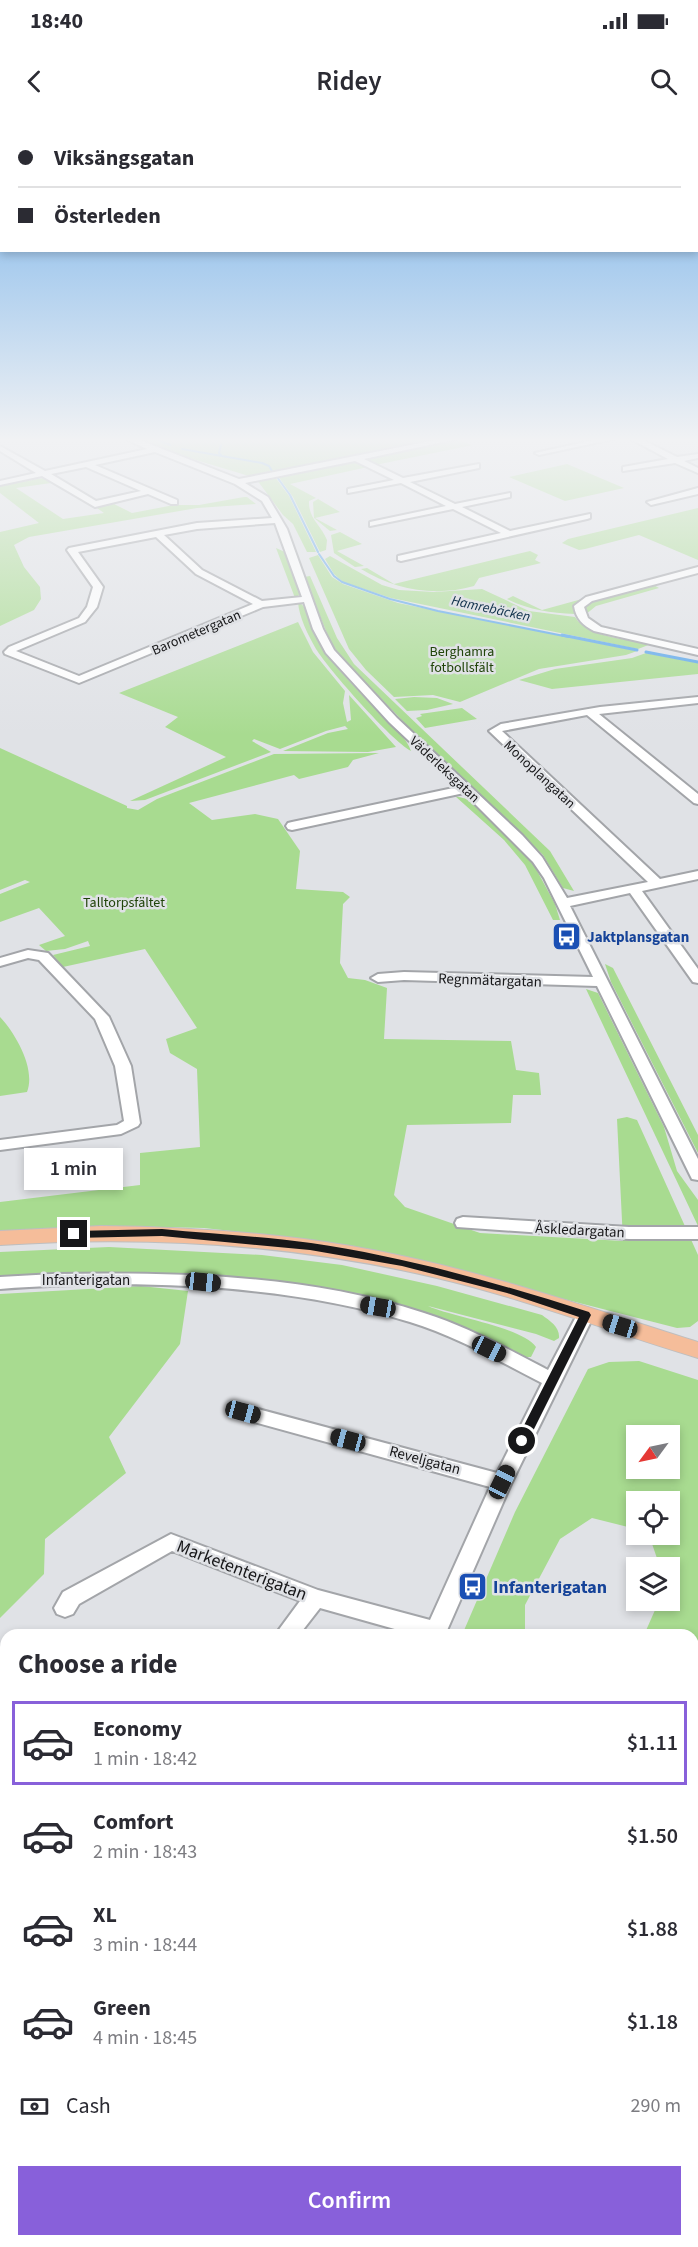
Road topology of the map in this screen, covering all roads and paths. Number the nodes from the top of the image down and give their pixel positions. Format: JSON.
{"nodes":[{"id":1,"x":147,"y":536,"type":"edge"},
{"id":2,"x":160,"y":536,"type":"edge"},
{"id":3,"x":284,"y":536,"type":"edge"},
{"id":4,"x":500,"y":536,"type":"edge"},
{"id":5,"x":401,"y":558,"type":"dead end"},
{"id":6,"x":698,"y":570,"type":"edge"},
{"id":7,"x":308,"y":599,"type":"junction"},
{"id":8,"x":261,"y":604,"type":"junction"},
{"id":9,"x":698,"y":652,"type":"edge"},
{"id":10,"x":693,"y":701,"type":"edge"},
{"id":11,"x":698,"y":710,"type":"edge"},
{"id":12,"x":590,"y":712,"type":"junction"},
{"id":13,"x":467,"y":789,"type":"junction"},
{"id":14,"x":695,"y":795,"type":"edge"},
{"id":15,"x":292,"y":826,"type":"dead end"},
{"id":16,"x":698,"y":876,"type":"edge"},
{"id":17,"x":658,"y":884,"type":"junction"},
{"id":18,"x":634,"y":889,"type":"junction"},
{"id":19,"x":564,"y":903,"type":"junction"},
{"id":20,"x":0,"y":962,"type":"edge"},
{"id":21,"x":378,"y":978,"type":"dead end"},
{"id":22,"x":698,"y":979,"type":"edge"},
{"id":23,"x":602,"y":982,"type":"junction"},
{"id":24,"x":0,"y":1144,"type":"edge"},
{"id":25,"x":698,"y":1175,"type":"edge"},
{"id":26,"x":463,"y":1223,"type":"dead end"},
{"id":27,"x":698,"y":1233,"type":"edge"},
{"id":28,"x":0,"y":1238,"type":"edge"},
{"id":29,"x":0,"y":1283,"type":"edge"},
{"id":30,"x":585,"y":1315,"type":"junction"},
{"id":31,"x":698,"y":1350,"type":"edge"},
{"id":32,"x":552,"y":1380,"type":"junction"},
{"id":33,"x":243,"y":1412,"type":"dead end"},
{"id":34,"x":502,"y":1482,"type":"junction"},
{"id":35,"x":315,"y":1598,"type":"junction"},
{"id":36,"x":65,"y":1608,"type":"dead end"},
{"id":37,"x":291,"y":1629,"type":"edge"},
{"id":38,"x":421,"y":1629,"type":"edge"},
{"id":39,"x":437,"y":1629,"type":"edge"}],
"edges":[{"from":1,"to":8,"type":"street","name":"Barometergatan"},
{"from":2,"to":8,"type":"street"},
{"from":3,"to":7,"type":"street","name":"Väderleksgatan"},
{"from":4,"to":5,"type":"street"},
{"from":6,"to":9,"type":"street"},
{"from":7,"to":8,"type":"street","name":"Barometergatan"},
{"from":7,"to":13,"type":"street","name":"Väderleksgatan"},
{"from":10,"to":11,"type":"street"},
{"from":10,"to":12,"type":"street"},
{"from":12,"to":14,"type":"street"},
{"from":12,"to":17,"type":"street","name":"Monoplangatan"},
{"from":13,"to":15,"type":"street"},
{"from":13,"to":19,"type":"street","name":"Väderleksgatan"},
{"from":16,"to":17,"type":"street"},
{"from":17,"to":18,"type":"street"},
{"from":18,"to":19,"type":"street"},
{"from":18,"to":22,"type":"street"},
{"from":19,"to":23,"type":"street","name":"Väderleksgatan"},
{"from":20,"to":24,"type":"street"},
{"from":21,"to":23,"type":"street","name":"Regnmätargatan"},
{"from":23,"to":25,"type":"street","name":"Väderleksgatan"},
{"from":26,"to":27,"type":"street","name":"Åskledargatan"},
{"from":28,"to":30,"type":"main road"},
{"from":29,"to":32,"type":"street","name":"Infanterigatan"},
{"from":30,"to":31,"type":"main road"},
{"from":30,"to":32,"type":"street"},
{"from":32,"to":34,"type":"street"},
{"from":33,"to":34,"type":"street","name":"Reveljgatan"},
{"from":34,"to":39,"type":"street"},
{"from":35,"to":36,"type":"street","name":"Marketenterigatan"},
{"from":35,"to":37,"type":"street"},
{"from":35,"to":38,"type":"street","name":"Marketenterigatan"}]}
